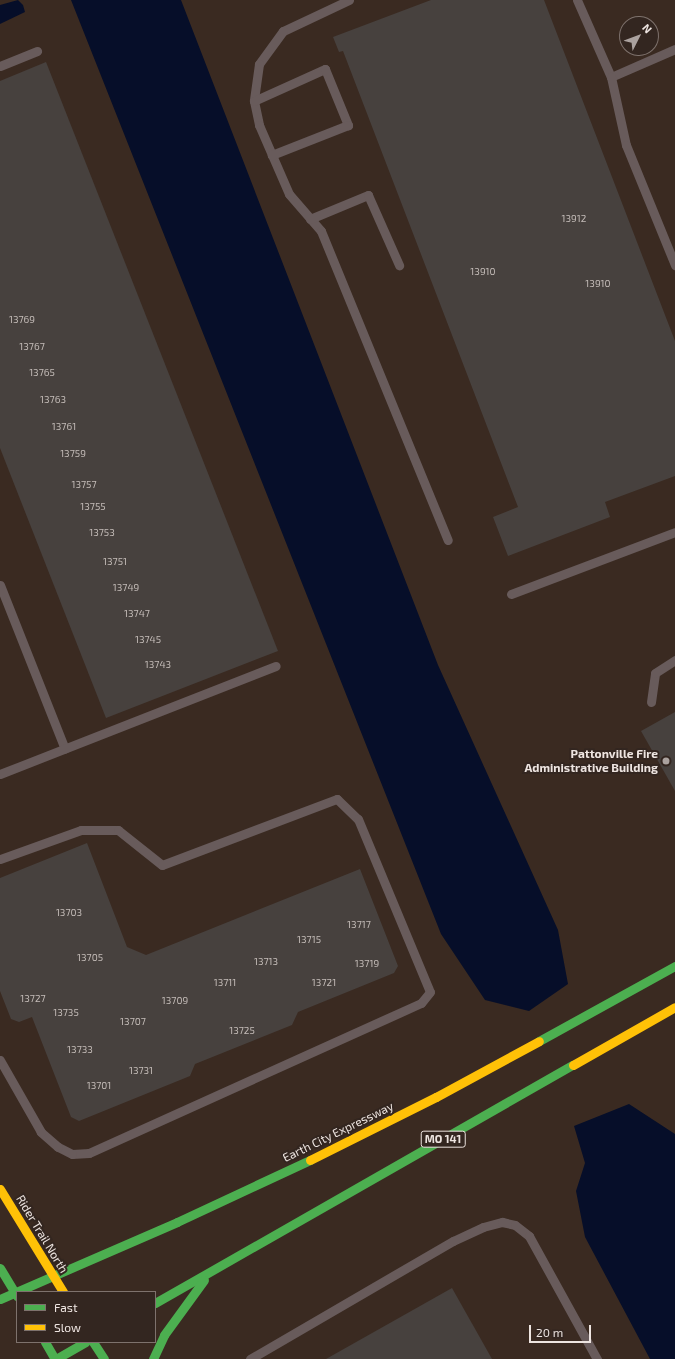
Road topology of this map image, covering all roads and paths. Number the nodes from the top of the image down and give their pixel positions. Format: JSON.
{"nodes":[{"id":1,"x":349,"y":0,"type":"edge"},
{"id":2,"x":577,"y":0,"type":"edge"},
{"id":3,"x":675,"y":49,"type":"edge"},
{"id":4,"x":37,"y":51,"type":"dead end"},
{"id":5,"x":0,"y":66,"type":"edge"},
{"id":6,"x":611,"y":77,"type":"junction"},
{"id":7,"x":254,"y":101,"type":"junction"},
{"id":8,"x":272,"y":155,"type":"junction"},
{"id":9,"x":310,"y":219,"type":"junction"},
{"id":10,"x":399,"y":265,"type":"dead end"},
{"id":11,"x":675,"y":265,"type":"edge"},
{"id":12,"x":675,"y":532,"type":"edge"},
{"id":13,"x":448,"y":540,"type":"dead end"},
{"id":14,"x":0,"y":585,"type":"edge"},
{"id":15,"x":511,"y":594,"type":"dead end"},
{"id":16,"x":675,"y":660,"type":"edge"},
{"id":17,"x":276,"y":666,"type":"dead end"},
{"id":18,"x":651,"y":702,"type":"dead end"},
{"id":19,"x":64,"y":749,"type":"junction"},
{"id":20,"x":0,"y":774,"type":"edge"},
{"id":21,"x":0,"y":859,"type":"edge"},
{"id":22,"x":675,"y":966,"type":"edge"},
{"id":23,"x":675,"y":1007,"type":"edge"},
{"id":24,"x":1,"y":1062,"type":"edge"},
{"id":25,"x":0,"y":1189,"type":"edge"},
{"id":26,"x":0,"y":1268,"type":"edge"},
{"id":27,"x":211,"y":1270,"type":"junction"},
{"id":28,"x":53,"y":1276,"type":"junction"},
{"id":29,"x":22,"y":1291,"type":"edge"},
{"id":30,"x":62,"y":1291,"type":"edge"},
{"id":31,"x":16,"y":1294,"type":"edge"},
{"id":32,"x":0,"y":1299,"type":"edge"},
{"id":33,"x":156,"y":1301,"type":"edge"},
{"id":34,"x":46,"y":1343,"type":"edge"},
{"id":35,"x":83,"y":1343,"type":"edge"},
{"id":36,"x":94,"y":1343,"type":"edge"},
{"id":37,"x":56,"y":1359,"type":"edge"},
{"id":38,"x":104,"y":1359,"type":"edge"},
{"id":39,"x":153,"y":1359,"type":"edge"},
{"id":40,"x":250,"y":1359,"type":"edge"},
{"id":41,"x":597,"y":1359,"type":"edge"}],
"edges":[{"from":1,"to":7,"type":"lane"},
{"from":2,"to":6,"type":"lane"},
{"from":3,"to":6,"type":"lane"},
{"from":4,"to":5,"type":"lane"},
{"from":6,"to":11,"type":"lane"},
{"from":7,"to":8,"type":"lane"},
{"from":7,"to":8,"type":"lane"},
{"from":8,"to":9,"type":"lane"},
{"from":9,"to":10,"type":"lane"},
{"from":9,"to":13,"type":"lane"},
{"from":12,"to":15,"type":"lane"},
{"from":14,"to":19,"type":"lane"},
{"from":16,"to":18,"type":"lane"},
{"from":17,"to":19,"type":"lane"},
{"from":19,"to":20,"type":"lane"},
{"from":21,"to":24,"type":"lane"},
{"from":22,"to":28,"type":"main road","name":"Earth City Expressway"},
{"from":23,"to":27,"type":"main road","number":"MO 141"},
{"from":25,"to":28,"type":"main road","name":"Rider Trail North"},
{"from":26,"to":31,"type":"main road"},
{"from":27,"to":33,"type":"main road","number":"MO 141"},
{"from":27,"to":39,"type":"main road"},
{"from":28,"to":29,"type":"main road","name":"Earth City Expressway"},
{"from":28,"to":30,"type":"main road","name":"Rider Trail North"},
{"from":31,"to":32,"type":"main road","name":"Earth City Expressway"},
{"from":34,"to":37,"type":"main road"},
{"from":35,"to":37,"type":"main road"},
{"from":36,"to":38,"type":"main road"},
{"from":40,"to":41,"type":"lane"}]}
